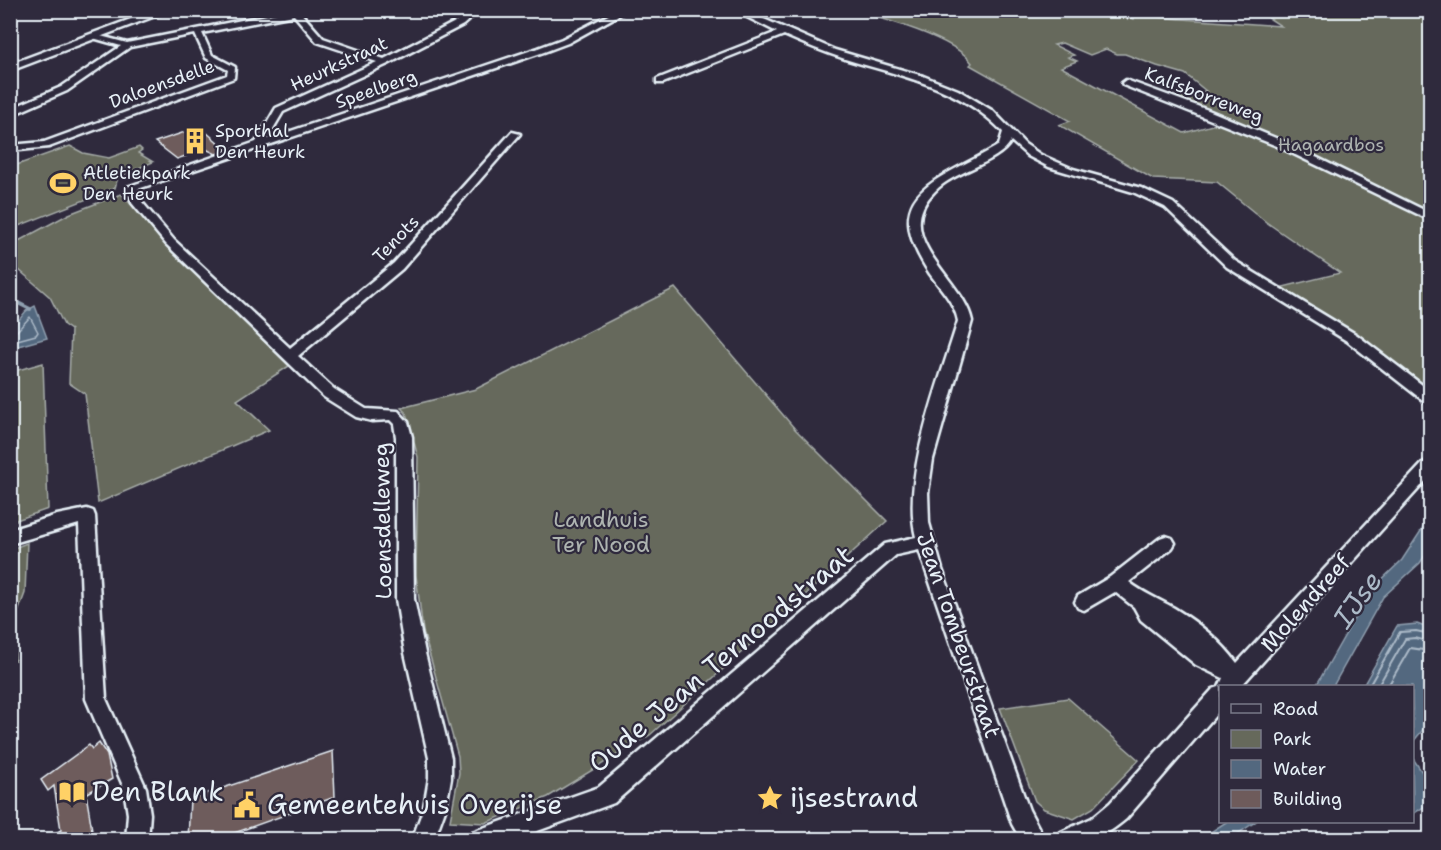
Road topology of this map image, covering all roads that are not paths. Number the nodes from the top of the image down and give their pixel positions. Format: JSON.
{"nodes":[{"id":1,"x":166,"y":10,"type":"edge"},
{"id":2,"x":306,"y":10,"type":"edge"},
{"id":3,"x":477,"y":10,"type":"edge"},
{"id":4,"x":625,"y":10,"type":"edge"},
{"id":5,"x":736,"y":10,"type":"edge"},
{"id":6,"x":296,"y":12,"type":"junction"},
{"id":7,"x":197,"y":31,"type":"junction"},
{"id":8,"x":785,"y":32,"type":"junction"},
{"id":9,"x":96,"y":36,"type":"junction"},
{"id":10,"x":127,"y":45,"type":"junction"},
{"id":11,"x":386,"y":62,"type":"junction"},
{"id":12,"x":10,"y":68,"type":"edge"},
{"id":13,"x":660,"y":81,"type":"dead end"},
{"id":14,"x":1126,"y":83,"type":"dead end"},
{"id":15,"x":10,"y":113,"type":"edge"},
{"id":16,"x":1007,"y":133,"type":"junction"},
{"id":17,"x":515,"y":135,"type":"dead end"},
{"id":18,"x":260,"y":144,"type":"junction"},
{"id":19,"x":10,"y":148,"type":"edge"},
{"id":20,"x":132,"y":187,"type":"joint"},
{"id":21,"x":1431,"y":217,"type":"edge"},
{"id":22,"x":288,"y":356,"type":"junction"},
{"id":23,"x":1431,"y":398,"type":"edge"},
{"id":24,"x":1431,"y":466,"type":"edge"},
{"id":25,"x":10,"y":537,"type":"edge"},
{"id":26,"x":925,"y":542,"type":"junction"},
{"id":27,"x":1166,"y":543,"type":"dead end"},
{"id":28,"x":1116,"y":582,"type":"junction"},
{"id":29,"x":1084,"y":602,"type":"dead end"},
{"id":30,"x":1234,"y":681,"type":"edge"},
{"id":31,"x":1219,"y":698,"type":"edge"},
{"id":32,"x":137,"y":840,"type":"edge"},
{"id":33,"x":423,"y":840,"type":"edge"},
{"id":34,"x":480,"y":840,"type":"edge"},
{"id":35,"x":1034,"y":840,"type":"edge"},
{"id":36,"x":1069,"y":840,"type":"edge"}],
"edges":[{"from":1,"to":9,"type":"main road"},
{"from":2,"to":6,"type":"street"},
{"from":3,"to":11,"type":"street","name":"Heurkstraat"},
{"from":4,"to":18,"type":"street","name":"Speelberg"},
{"from":5,"to":8,"type":"street"},
{"from":6,"to":7,"type":"street"},
{"from":6,"to":11,"type":"street"},
{"from":7,"to":10,"type":"street","name":"Daloensdelle"},
{"from":7,"to":19,"type":"street","name":"Daloensdelle"},
{"from":8,"to":13,"type":"street"},
{"from":8,"to":16,"type":"street"},
{"from":9,"to":10,"type":"street","name":"Daloensdelle"},
{"from":9,"to":12,"type":"main road"},
{"from":10,"to":15,"type":"street","name":"Daloensdelle"},
{"from":11,"to":18,"type":"street","name":"Heurkstraat"},
{"from":14,"to":21,"type":"street","name":"Kalfsborreweg"},
{"from":16,"to":23,"type":"street"},
{"from":16,"to":26,"type":"street","name":"Jean Tombeurstraat"},
{"from":17,"to":22,"type":"street","name":"Tenots"},
{"from":18,"to":20,"type":"street","name":"Speelberg"},
{"from":20,"to":22,"type":"street","name":"Loensdelleweg"},
{"from":22,"to":33,"type":"street","name":"Loensdelleweg"},
{"from":24,"to":30,"type":"street","name":"Molendreef"},
{"from":25,"to":32,"type":"street"},
{"from":26,"to":34,"type":"street","name":"Oude Jean Ternoodstraat"},
{"from":26,"to":35,"type":"street","name":"Jean Tombeurstraat"},
{"from":27,"to":28,"type":"street"},
{"from":28,"to":29,"type":"street"},
{"from":28,"to":30,"type":"street"},
{"from":31,"to":36,"type":"street"}]}
